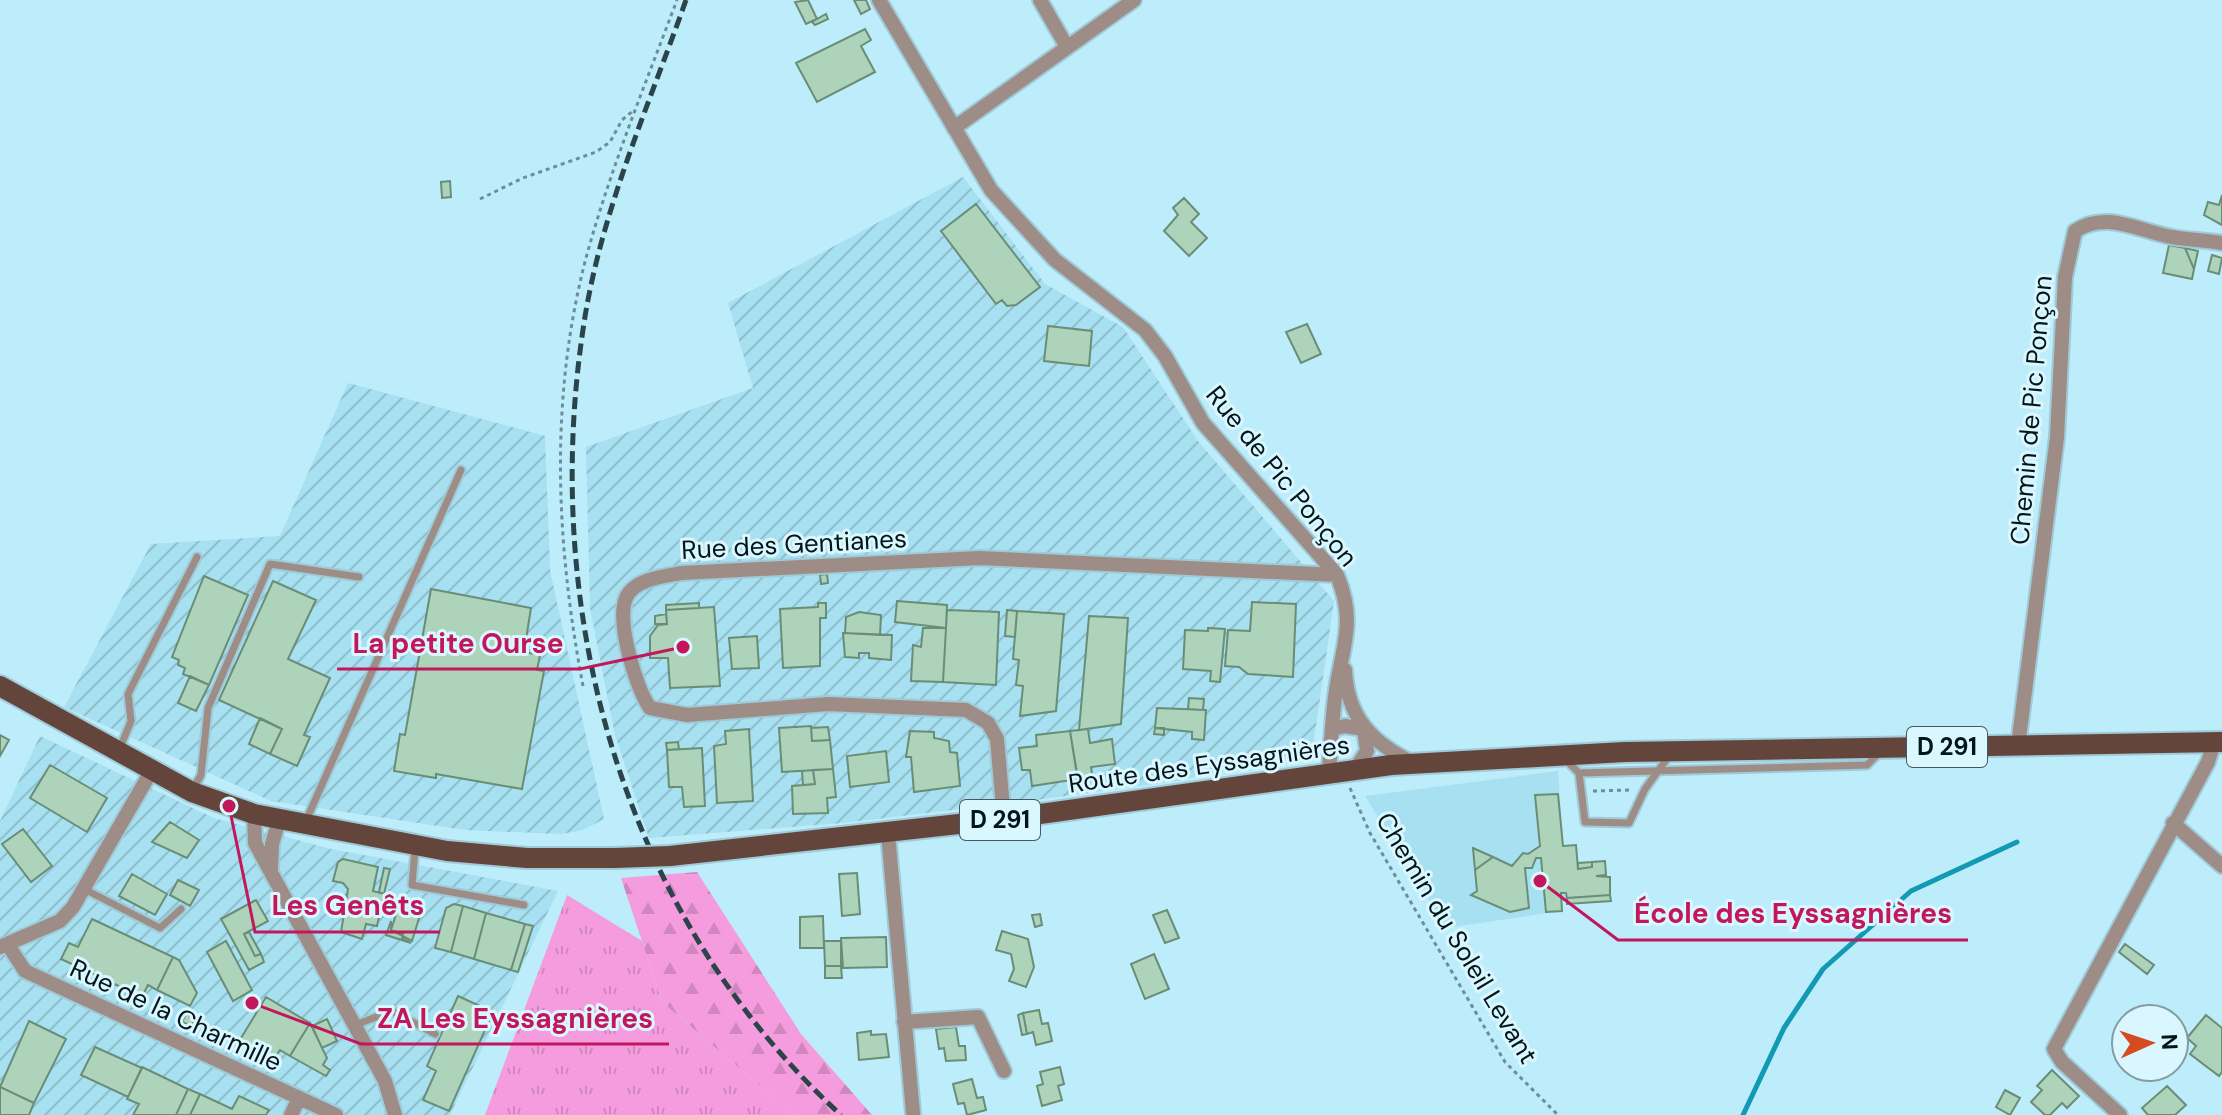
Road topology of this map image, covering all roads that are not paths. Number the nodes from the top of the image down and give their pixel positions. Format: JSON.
{"nodes":[{"id":1,"x":879,"y":0,"type":"edge"},
{"id":2,"x":1040,"y":0,"type":"edge"},
{"id":3,"x":1134,"y":0,"type":"edge"},
{"id":4,"x":1067,"y":47,"type":"junction"},
{"id":5,"x":954,"y":128,"type":"junction"},
{"id":6,"x":2222,"y":243,"type":"edge"},
{"id":7,"x":461,"y":470,"type":"dead end"},
{"id":8,"x":197,"y":557,"type":"dead end"},
{"id":9,"x":1337,"y":575,"type":"junction"},
{"id":10,"x":359,"y":577,"type":"dead end"},
{"id":11,"x":1345,"y":660,"type":"junction"},
{"id":12,"x":0,"y":686,"type":"edge"},
{"id":13,"x":1332,"y":729,"type":"junction"},
{"id":14,"x":1364,"y":729,"type":"junction"},
{"id":15,"x":2218,"y":742,"type":"edge"},
{"id":16,"x":2018,"y":746,"type":"junction"},
{"id":17,"x":1884,"y":748,"type":"junction"},
{"id":18,"x":1672,"y":751,"type":"junction"},
{"id":19,"x":118,"y":752,"type":"junction"},
{"id":20,"x":1560,"y":755,"type":"junction"},
{"id":21,"x":1413,"y":764,"type":"junction"},
{"id":22,"x":1344,"y":769,"type":"junction"},
{"id":23,"x":152,"y":770,"type":"junction"},
{"id":24,"x":1659,"y":770,"type":"junction"},
{"id":25,"x":1579,"y":773,"type":"junction"},
{"id":26,"x":192,"y":792,"type":"junction"},
{"id":27,"x":254,"y":814,"type":"junction"},
{"id":28,"x":1004,"y":819,"type":"junction"},
{"id":29,"x":279,"y":820,"type":"junction"},
{"id":30,"x":2173,"y":823,"type":"junction"},
{"id":31,"x":304,"y":825,"type":"junction"},
{"id":32,"x":888,"y":834,"type":"junction"},
{"id":33,"x":415,"y":846,"type":"junction"},
{"id":34,"x":2222,"y":866,"type":"edge"},
{"id":35,"x":271,"y":869,"type":"junction"},
{"id":36,"x":86,"y":890,"type":"junction"},
{"id":37,"x":524,"y":905,"type":"dead end"},
{"id":38,"x":181,"y":909,"type":"dead end"},
{"id":39,"x":4,"y":946,"type":"edge"},
{"id":40,"x":904,"y":1022,"type":"junction"},
{"id":41,"x":355,"y":1025,"type":"junction"},
{"id":42,"x":435,"y":1034,"type":"dead end"},
{"id":43,"x":1004,"y":1071,"type":"dead end"},
{"id":44,"x":299,"y":1098,"type":"junction"},
{"id":45,"x":913,"y":1113,"type":"dead end"},
{"id":46,"x":291,"y":1115,"type":"edge"},
{"id":47,"x":336,"y":1115,"type":"edge"},
{"id":48,"x":395,"y":1115,"type":"edge"},
{"id":49,"x":2120,"y":1115,"type":"edge"}],
"edges":[{"from":1,"to":5,"type":"street","name":"Rue de Pic Ponçon"},
{"from":2,"to":4,"type":"street"},
{"from":3,"to":4,"type":"street"},
{"from":4,"to":5,"type":"street"},
{"from":5,"to":9,"type":"street","name":"Rue de Pic Ponçon"},
{"from":6,"to":16,"type":"street","name":"Chemin de Pic Ponçon"},
{"from":7,"to":31,"type":"lane"},
{"from":8,"to":19,"type":"lane"},
{"from":9,"to":11,"type":"street","name":"Rue de Pic Ponçon"},
{"from":9,"to":28,"type":"street","name":"Rue des Gentianes"},
{"from":10,"to":26,"type":"lane"},
{"from":11,"to":13,"type":"street","name":"Rue de Pic Ponçon"},
{"from":11,"to":14,"type":"street","name":"Rue de Pic Ponçon"},
{"from":12,"to":19,"type":"main road","name":"Route des Eyssagnières"},
{"from":13,"to":14,"type":"street"},
{"from":13,"to":22,"type":"street","name":"Rue de Pic Ponçon"},
{"from":14,"to":21,"type":"street","name":"Rue de Pic Ponçon"},
{"from":14,"to":22,"type":"street"},
{"from":15,"to":16,"type":"main road","name":"Route des Eyssagnières","number":"D 291"},
{"from":15,"to":30,"type":"street"},
{"from":16,"to":17,"type":"main road","name":"Route des Eyssagnières","number":"D 291"},
{"from":17,"to":18,"type":"main road","name":"Route des Eyssagnières","number":"D 291"},
{"from":17,"to":24,"type":"lane"},
{"from":18,"to":20,"type":"main road","name":"Route des Eyssagnières","number":"D 291"},
{"from":18,"to":24,"type":"lane"},
{"from":19,"to":23,"type":"main road","name":"Route des Eyssagnières"},
{"from":20,"to":21,"type":"main road","name":"Route des Eyssagnières","number":"D 291"},
{"from":20,"to":25,"type":"lane"},
{"from":21,"to":22,"type":"main road","name":"Route des Eyssagnières","number":"D 291"},
{"from":22,"to":28,"type":"main road","name":"Route des Eyssagnières","number":"D 291"},
{"from":23,"to":26,"type":"main road","name":"Route des Eyssagnières"},
{"from":23,"to":36,"type":"street"},
{"from":24,"to":25,"type":"lane"},
{"from":24,"to":25,"type":"lane"},
{"from":26,"to":27,"type":"main road","name":"Route des Eyssagnières"},
{"from":27,"to":29,"type":"main road","name":"Route des Eyssagnières"},
{"from":27,"to":35,"type":"street"},
{"from":28,"to":32,"type":"main road","name":"Route des Eyssagnières","number":"D 291"},
{"from":29,"to":31,"type":"main road","name":"Route des Eyssagnières"},
{"from":29,"to":35,"type":"street"},
{"from":30,"to":34,"type":"street"},
{"from":30,"to":49,"type":"street"},
{"from":31,"to":33,"type":"main road","name":"Route des Eyssagnières"},
{"from":32,"to":33,"type":"main road","name":"Route des Eyssagnières","number":"D 291","bridge":true},
{"from":32,"to":40,"type":"street"},
{"from":33,"to":37,"type":"lane"},
{"from":35,"to":41,"type":"street"},
{"from":36,"to":38,"type":"lane"},
{"from":36,"to":39,"type":"street"},
{"from":39,"to":44,"type":"street","name":"Rue de la Charmille"},
{"from":40,"to":43,"type":"street"},
{"from":40,"to":45,"type":"street"},
{"from":41,"to":42,"type":"lane"},
{"from":41,"to":48,"type":"street"},
{"from":44,"to":46,"type":"street"},
{"from":44,"to":47,"type":"street","name":"Rue de la Charmille"}]}
